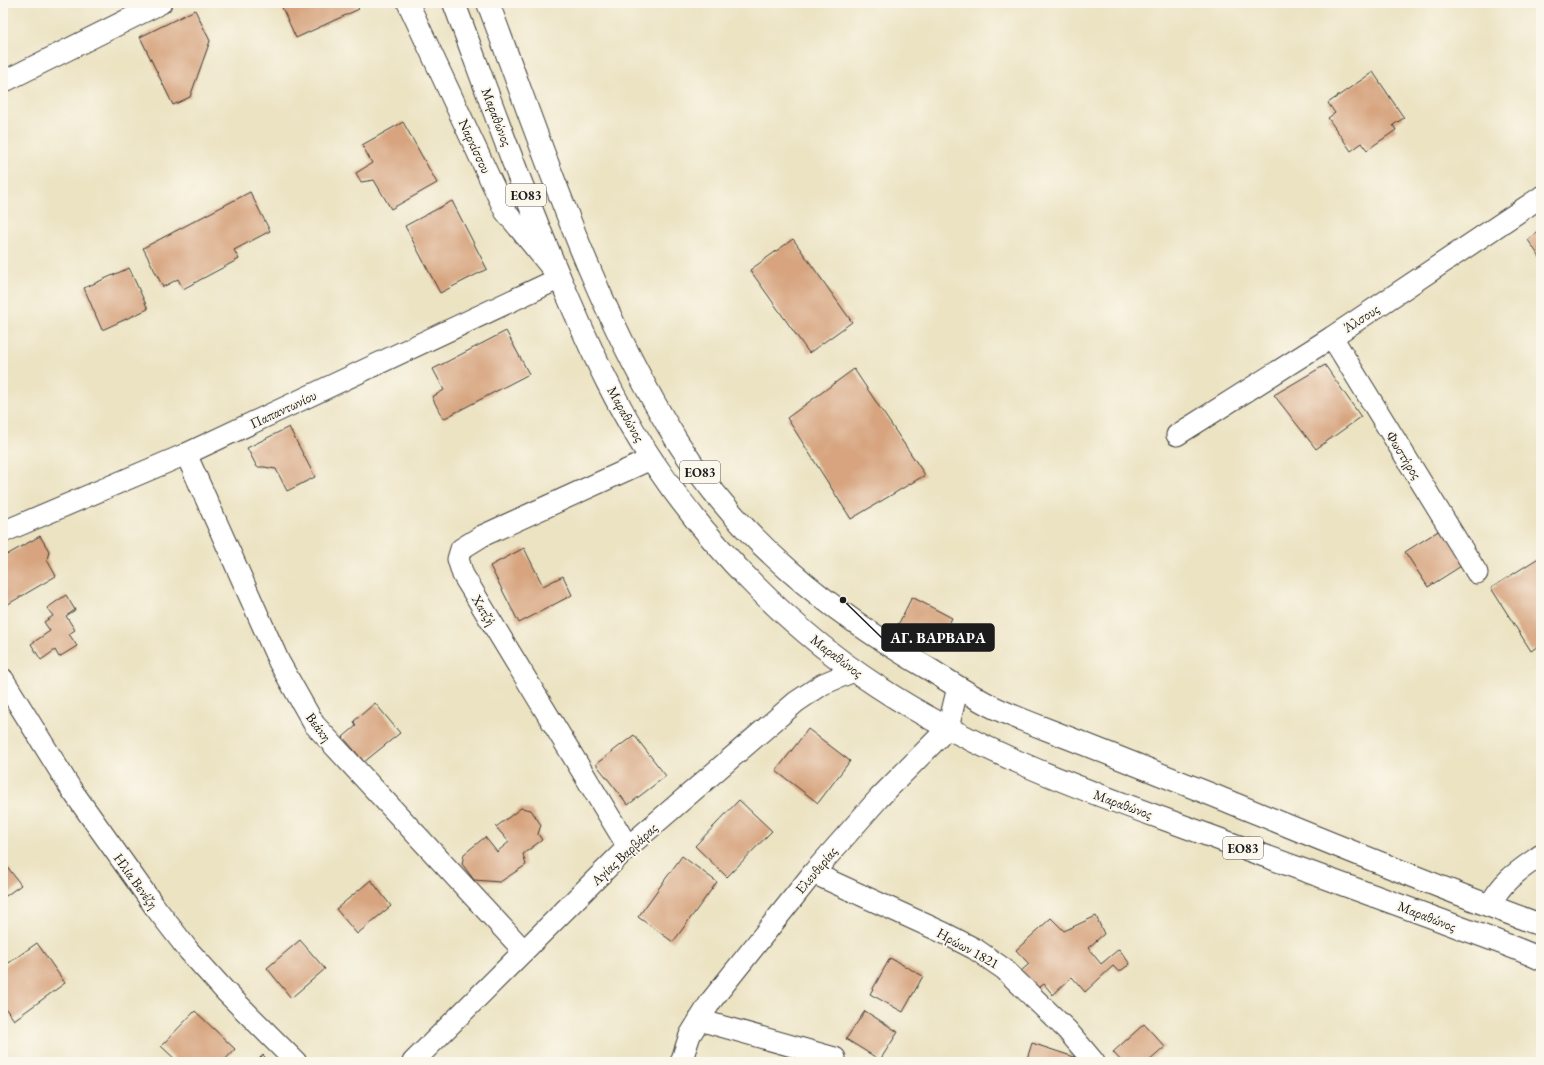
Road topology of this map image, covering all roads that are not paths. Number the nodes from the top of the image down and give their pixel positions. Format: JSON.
{"nodes":[{"id":1,"x":161,"y":3,"type":"edge"},
{"id":2,"x":408,"y":3,"type":"edge"},
{"id":3,"x":454,"y":3,"type":"edge"},
{"id":4,"x":488,"y":3,"type":"edge"},
{"id":5,"x":3,"y":82,"type":"edge"},
{"id":6,"x":1541,"y":197,"type":"edge"},
{"id":7,"x":560,"y":278,"type":"junction"},
{"id":8,"x":1332,"y":337,"type":"junction"},
{"id":9,"x":1177,"y":435,"type":"dead end"},
{"id":10,"x":186,"y":454,"type":"junction"},
{"id":11,"x":651,"y":459,"type":"junction"},
{"id":12,"x":3,"y":532,"type":"edge"},
{"id":13,"x":1477,"y":573,"type":"dead end"},
{"id":14,"x":854,"y":670,"type":"junction"},
{"id":15,"x":3,"y":679,"type":"edge"},
{"id":16,"x":958,"y":687,"type":"junction"},
{"id":17,"x":948,"y":728,"type":"junction"},
{"id":18,"x":628,"y":847,"type":"junction"},
{"id":19,"x":1541,"y":855,"type":"edge"},
{"id":20,"x":813,"y":873,"type":"junction"},
{"id":21,"x":1489,"y":906,"type":"junction"},
{"id":22,"x":1541,"y":925,"type":"edge"},
{"id":23,"x":524,"y":951,"type":"junction"},
{"id":24,"x":1541,"y":959,"type":"edge"},
{"id":25,"x":699,"y":1020,"type":"junction"},
{"id":26,"x":835,"y":1058,"type":"dead end"},
{"id":27,"x":296,"y":1062,"type":"edge"},
{"id":28,"x":413,"y":1062,"type":"edge"},
{"id":29,"x":681,"y":1062,"type":"edge"},
{"id":30,"x":1094,"y":1062,"type":"edge"}],
"edges":[{"from":1,"to":5,"type":"street"},
{"from":2,"to":7,"type":"street","name":"Ναρκίσσου"},
{"from":3,"to":7,"type":"main road","name":"Μαραθώνος","number":"ΕΟ83"},
{"from":4,"to":16,"type":"main road","number":"ΕΟ83"},
{"from":6,"to":8,"type":"street","name":"Άλσους"},
{"from":7,"to":10,"type":"street","name":"Παπαντωνίου"},
{"from":7,"to":11,"type":"main road","name":"Μαραθώνος","number":"ΕΟ83"},
{"from":8,"to":9,"type":"street","name":"Άλσους"},
{"from":8,"to":13,"type":"street","name":"Φωστήρος"},
{"from":10,"to":12,"type":"street","name":"Παπαντωνίου"},
{"from":10,"to":23,"type":"street","name":"Βεάκη"},
{"from":11,"to":14,"type":"main road","name":"Μαραθώνος","number":"ΕΟ83"},
{"from":11,"to":18,"type":"street","name":"Χατζή"},
{"from":14,"to":17,"type":"main road","name":"Μαραθώνος","number":"ΕΟ83"},
{"from":14,"to":18,"type":"street","name":"Αγίας Βαρβάρας"},
{"from":15,"to":27,"type":"street","name":"Ηλία Βενέζη"},
{"from":16,"to":17,"type":"street"},
{"from":16,"to":21,"type":"main road","number":"ΕΟ83"},
{"from":17,"to":20,"type":"street","name":"Ελευθερίας"},
{"from":17,"to":24,"type":"main road","name":"Μαραθώνος","number":"ΕΟ83"},
{"from":18,"to":23,"type":"street","name":"Αγίας Βαρβάρας"},
{"from":19,"to":21,"type":"street"},
{"from":20,"to":25,"type":"street","name":"Ελευθερίας"},
{"from":20,"to":30,"type":"street","name":"Ηρώων 1821"},
{"from":21,"to":22,"type":"main road","number":"ΕΟ83"},
{"from":23,"to":28,"type":"street","name":"Αγίας Βαρβάρας"},
{"from":25,"to":26,"type":"street"},
{"from":25,"to":29,"type":"street","name":"Ελευθερίας"}]}
